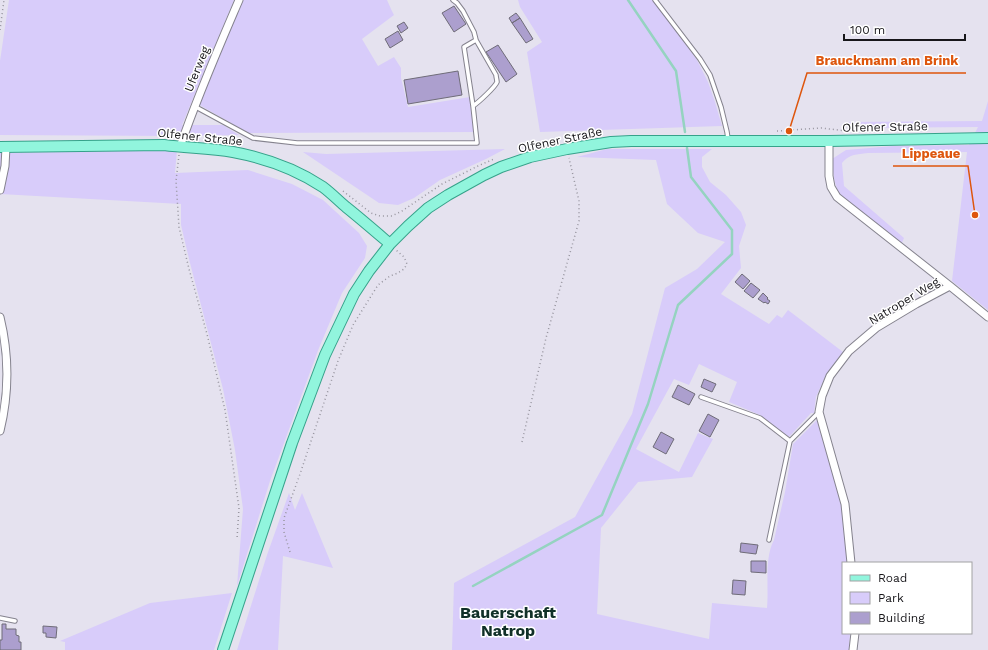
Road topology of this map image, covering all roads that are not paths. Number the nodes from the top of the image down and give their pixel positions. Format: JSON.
{"nodes":[{"id":1,"x":239,"y":0,"type":"edge"},
{"id":2,"x":453,"y":0,"type":"edge"},
{"id":3,"x":655,"y":0,"type":"edge"},
{"id":4,"x":476,"y":40,"type":"junction"},
{"id":5,"x":194,"y":106,"type":"junction"},
{"id":6,"x":473,"y":106,"type":"junction"},
{"id":7,"x":988,"y":138,"type":"edge"},
{"id":8,"x":728,"y":140,"type":"junction"},
{"id":9,"x":829,"y":141,"type":"junction"},
{"id":10,"x":3,"y":147,"type":"edge"},
{"id":11,"x":180,"y":147,"type":"junction"},
{"id":12,"x":0,"y":190,"type":"edge"},
{"id":13,"x":390,"y":244,"type":"junction"},
{"id":14,"x":950,"y":286,"type":"junction"},
{"id":15,"x":988,"y":317,"type":"edge"},
{"id":16,"x":0,"y":318,"type":"edge"},
{"id":17,"x":701,"y":397,"type":"dead end"},
{"id":18,"x":819,"y":412,"type":"junction"},
{"id":19,"x":0,"y":431,"type":"edge"},
{"id":20,"x":790,"y":441,"type":"junction"},
{"id":21,"x":769,"y":540,"type":"dead end"},
{"id":22,"x":851,"y":562,"type":"edge"},
{"id":23,"x":0,"y":618,"type":"edge"},
{"id":24,"x":15,"y":621,"type":"dead end"},
{"id":25,"x":855,"y":634,"type":"edge"},
{"id":26,"x":223,"y":650,"type":"edge"},
{"id":27,"x":853,"y":650,"type":"edge"}],
"edges":[{"from":1,"to":5,"type":"street","name":"Uferweg"},
{"from":2,"to":4,"type":"lane"},
{"from":3,"to":8,"type":"lane"},
{"from":4,"to":6,"type":"lane"},
{"from":4,"to":6,"type":"lane"},
{"from":5,"to":6,"type":"lane"},
{"from":5,"to":11,"type":"street","name":"Uferweg"},
{"from":7,"to":9,"type":"main road","name":"Olfener Straße"},
{"from":8,"to":9,"type":"main road","name":"Olfener Straße"},
{"from":8,"to":13,"type":"main road","name":"Olfener Straße"},
{"from":9,"to":14,"type":"street","name":"Natroper Weg"},
{"from":10,"to":11,"type":"main road","name":"Olfener Straße"},
{"from":10,"to":12,"type":"street"},
{"from":11,"to":13,"type":"main road","name":"Olfener Straße"},
{"from":13,"to":26,"type":"main road"},
{"from":14,"to":15,"type":"street"},
{"from":14,"to":18,"type":"street","name":"Natroper Weg"},
{"from":16,"to":19,"type":"street"},
{"from":17,"to":20,"type":"lane"},
{"from":18,"to":20,"type":"lane"},
{"from":18,"to":22,"type":"street","name":"Natroper Weg"},
{"from":20,"to":21,"type":"lane"},
{"from":23,"to":24,"type":"lane"},
{"from":25,"to":27,"type":"street"}]}
